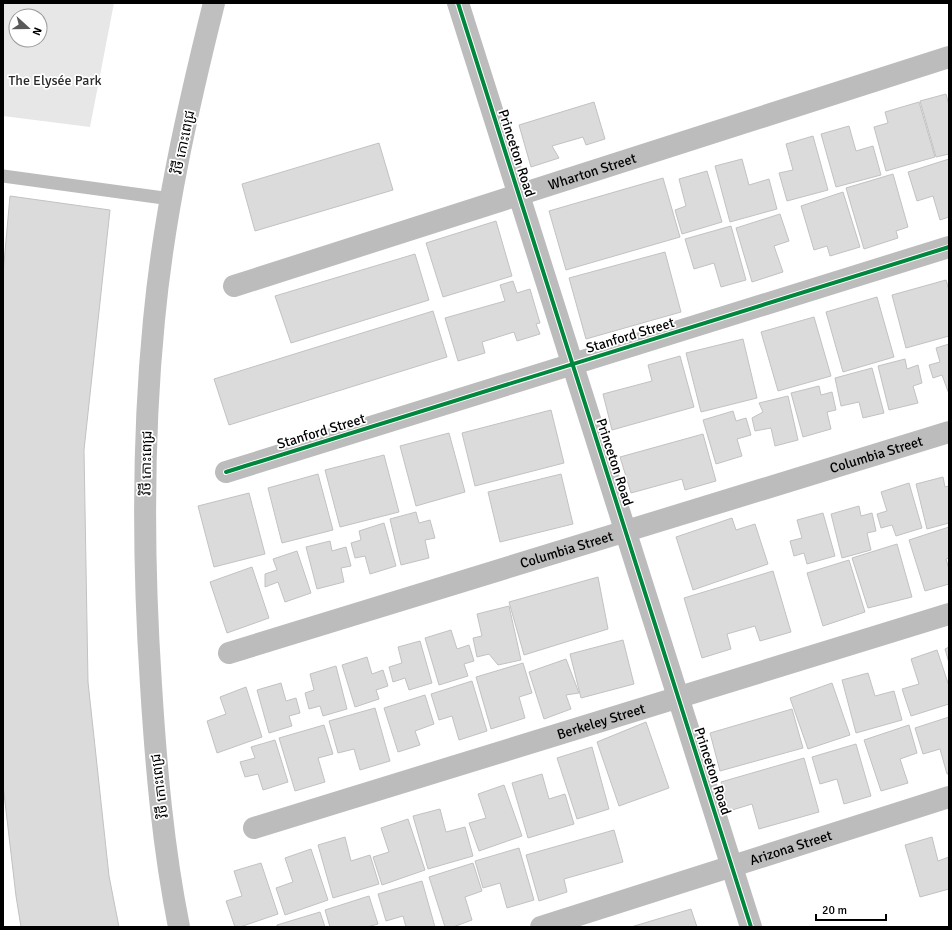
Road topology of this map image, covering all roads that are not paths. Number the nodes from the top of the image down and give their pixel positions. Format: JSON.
{"nodes":[{"id":1,"x":214,"y":3,"type":"edge"},
{"id":2,"x":458,"y":3,"type":"edge"},
{"id":3,"x":949,"y":57,"type":"edge"},
{"id":4,"x":3,"y":176,"type":"edge"},
{"id":5,"x":519,"y":195,"type":"junction"},
{"id":6,"x":171,"y":198,"type":"junction"},
{"id":7,"x":949,"y":248,"type":"edge"},
{"id":8,"x":234,"y":286,"type":"dead end"},
{"id":9,"x":572,"y":364,"type":"junction"},
{"id":10,"x":949,"y":432,"type":"edge"},
{"id":11,"x":226,"y":472,"type":"dead end"},
{"id":12,"x":626,"y":532,"type":"junction"},
{"id":13,"x":949,"y":614,"type":"edge"},
{"id":14,"x":229,"y":653,"type":"dead end"},
{"id":15,"x":678,"y":698,"type":"junction"},
{"id":16,"x":949,"y":797,"type":"edge"},
{"id":17,"x":254,"y":828,"type":"dead end"},
{"id":18,"x":732,"y":866,"type":"junction"},
{"id":19,"x":179,"y":927,"type":"edge"},
{"id":20,"x":541,"y":927,"type":"edge"},
{"id":21,"x":751,"y":927,"type":"edge"}],
"edges":[{"from":1,"to":6,"type":"main road","name":"វិថី កោះពេជ្រ"},
{"from":2,"to":5,"type":"street","name":"Princeton Road"},
{"from":3,"to":5,"type":"street","name":"Wharton Street"},
{"from":4,"to":6,"type":"lane"},
{"from":5,"to":8,"type":"street","name":"Wharton Street"},
{"from":5,"to":9,"type":"street","name":"Princeton Road"},
{"from":6,"to":19,"type":"main road","name":"វិថី កោះពេជ្រ"},
{"from":7,"to":9,"type":"street","name":"Stanford Street"},
{"from":9,"to":11,"type":"street","name":"Stanford Street"},
{"from":9,"to":12,"type":"street","name":"Princeton Road"},
{"from":10,"to":12,"type":"street","name":"Columbia Street"},
{"from":12,"to":14,"type":"street","name":"Columbia Street"},
{"from":12,"to":15,"type":"street","name":"Princeton Road"},
{"from":13,"to":15,"type":"street","name":"Berkeley Street"},
{"from":15,"to":17,"type":"street","name":"Berkeley Street"},
{"from":15,"to":18,"type":"street","name":"Princeton Road"},
{"from":16,"to":18,"type":"street","name":"Arizona Street"},
{"from":18,"to":20,"type":"street","name":"Arizona Street"},
{"from":18,"to":21,"type":"street","name":"Princeton Road"}]}
